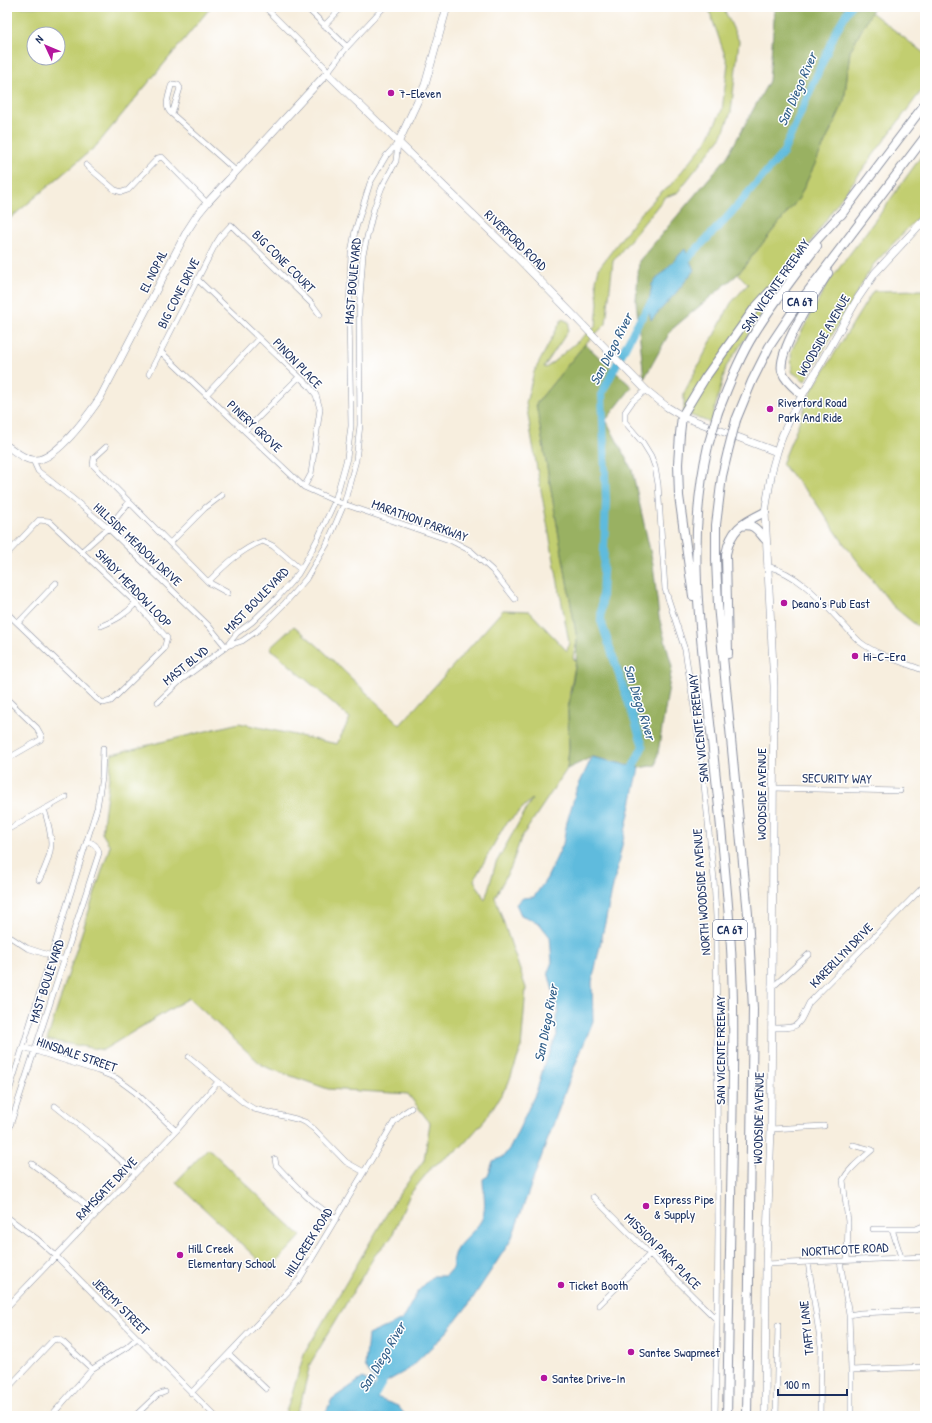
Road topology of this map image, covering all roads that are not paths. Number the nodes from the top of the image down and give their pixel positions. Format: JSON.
{"nodes":[{"id":1,"x":265,"y":7,"type":"edge"},
{"id":2,"x":306,"y":7,"type":"edge"},
{"id":3,"x":342,"y":7,"type":"edge"},
{"id":4,"x":384,"y":7,"type":"edge"},
{"id":5,"x":447,"y":7,"type":"edge"},
{"id":6,"x":324,"y":26,"type":"junction"},
{"id":7,"x":347,"y":47,"type":"junction"},
{"id":8,"x":327,"y":73,"type":"junction"},
{"id":9,"x":925,"y":104,"type":"edge"},
{"id":10,"x":172,"y":114,"type":"junction"},
{"id":11,"x":925,"y":137,"type":"edge"},
{"id":12,"x":398,"y":142,"type":"junction"},
{"id":13,"x":86,"y":165,"type":"dead end"},
{"id":14,"x":236,"y":171,"type":"junction"},
{"id":15,"x":881,"y":195,"type":"junction"},
{"id":16,"x":207,"y":203,"type":"junction"},
{"id":17,"x":844,"y":210,"type":"junction"},
{"id":18,"x":925,"y":219,"type":"edge"},
{"id":19,"x":231,"y":225,"type":"joint"},
{"id":20,"x":198,"y":280,"type":"junction"},
{"id":21,"x":350,"y":300,"type":"junction"},
{"id":22,"x":359,"y":300,"type":"junction"},
{"id":23,"x":320,"y":315,"type":"dead end"},
{"id":24,"x":258,"y":338,"type":"junction"},
{"id":25,"x":160,"y":351,"type":"junction"},
{"id":26,"x":149,"y":374,"type":"dead end"},
{"id":27,"x":299,"y":377,"type":"junction"},
{"id":28,"x":646,"y":390,"type":"junction"},
{"id":29,"x":206,"y":395,"type":"junction"},
{"id":30,"x":802,"y":395,"type":"junction"},
{"id":31,"x":682,"y":416,"type":"junction"},
{"id":32,"x":245,"y":431,"type":"junction"},
{"id":33,"x":7,"y":446,"type":"edge"},
{"id":34,"x":106,"y":448,"type":"dead end"},
{"id":35,"x":777,"y":452,"type":"junction"},
{"id":36,"x":33,"y":460,"type":"junction"},
{"id":37,"x":304,"y":487,"type":"junction"},
{"id":38,"x":222,"y":495,"type":"dead end"},
{"id":39,"x":335,"y":501,"type":"junction"},
{"id":40,"x":129,"y":502,"type":"junction"},
{"id":41,"x":344,"y":504,"type":"junction"},
{"id":42,"x":765,"y":512,"type":"junction"},
{"id":43,"x":738,"y":527,"type":"junction"},
{"id":44,"x":108,"y":528,"type":"junction"},
{"id":45,"x":765,"y":539,"type":"junction"},
{"id":46,"x":170,"y":543,"type":"junction"},
{"id":47,"x":82,"y":551,"type":"junction"},
{"id":48,"x":7,"y":554,"type":"edge"},
{"id":49,"x":767,"y":566,"type":"junction"},
{"id":50,"x":300,"y":569,"type":"junction"},
{"id":51,"x":208,"y":582,"type":"junction"},
{"id":52,"x":56,"y":583,"type":"dead end"},
{"id":53,"x":228,"y":592,"type":"dead end"},
{"id":54,"x":515,"y":599,"type":"dead end"},
{"id":55,"x":136,"y":603,"type":"junction"},
{"id":56,"x":7,"y":613,"type":"edge"},
{"id":57,"x":18,"y":624,"type":"junction"},
{"id":58,"x":101,"y":626,"type":"dead end"},
{"id":59,"x":700,"y":636,"type":"junction"},
{"id":60,"x":226,"y":647,"type":"junction"},
{"id":61,"x":925,"y":671,"type":"edge"},
{"id":62,"x":727,"y":690,"type":"junction"},
{"id":63,"x":7,"y":699,"type":"edge"},
{"id":64,"x":158,"y":702,"type":"dead end"},
{"id":65,"x":103,"y":748,"type":"dead end"},
{"id":66,"x":7,"y":759,"type":"edge"},
{"id":67,"x":773,"y":788,"type":"junction"},
{"id":68,"x":900,"y":791,"type":"dead end"},
{"id":69,"x":66,"y":797,"type":"dead end"},
{"id":70,"x":44,"y":809,"type":"junction"},
{"id":71,"x":7,"y":830,"type":"edge"},
{"id":72,"x":87,"y":841,"type":"junction"},
{"id":73,"x":39,"y":880,"type":"dead end"},
{"id":74,"x":925,"y":885,"type":"edge"},
{"id":75,"x":7,"y":935,"type":"edge"},
{"id":76,"x":808,"y":954,"type":"dead end"},
{"id":77,"x":51,"y":956,"type":"junction"},
{"id":78,"x":64,"y":960,"type":"junction"},
{"id":79,"x":771,"y":986,"type":"junction"},
{"id":80,"x":771,"y":1028,"type":"junction"},
{"id":81,"x":23,"y":1047,"type":"junction"},
{"id":82,"x":34,"y":1051,"type":"junction"},
{"id":83,"x":189,"y":1057,"type":"dead end"},
{"id":84,"x":218,"y":1082,"type":"junction"},
{"id":85,"x":7,"y":1098,"type":"edge"},
{"id":86,"x":55,"y":1106,"type":"dead end"},
{"id":87,"x":411,"y":1108,"type":"dead end"},
{"id":88,"x":824,"y":1126,"type":"dead end"},
{"id":89,"x":771,"y":1129,"type":"junction"},
{"id":90,"x":176,"y":1131,"type":"junction"},
{"id":91,"x":7,"y":1135,"type":"edge"},
{"id":92,"x":853,"y":1145,"type":"dead end"},
{"id":93,"x":275,"y":1159,"type":"dead end"},
{"id":94,"x":32,"y":1164,"type":"dead end"},
{"id":95,"x":364,"y":1172,"type":"junction"},
{"id":96,"x":135,"y":1173,"type":"junction"},
{"id":97,"x":593,"y":1197,"type":"dead end"},
{"id":98,"x":96,"y":1214,"type":"junction"},
{"id":99,"x":7,"y":1217,"type":"edge"},
{"id":100,"x":337,"y":1218,"type":"junction"},
{"id":101,"x":923,"y":1226,"type":"dead end"},
{"id":102,"x":873,"y":1229,"type":"dead end"},
{"id":103,"x":892,"y":1229,"type":"junction"},
{"id":104,"x":650,"y":1254,"type":"junction"},
{"id":105,"x":56,"y":1256,"type":"junction"},
{"id":106,"x":925,"y":1256,"type":"edge"},
{"id":107,"x":901,"y":1257,"type":"junction"},
{"id":108,"x":847,"y":1260,"type":"junction"},
{"id":109,"x":840,"y":1261,"type":"junction"},
{"id":110,"x":808,"y":1262,"type":"junction"},
{"id":111,"x":766,"y":1264,"type":"junction"},
{"id":112,"x":8,"y":1304,"type":"edge"},
{"id":113,"x":598,"y":1305,"type":"dead end"},
{"id":114,"x":925,"y":1310,"type":"edge"},
{"id":115,"x":849,"y":1315,"type":"junction"},
{"id":116,"x":717,"y":1320,"type":"junction"},
{"id":117,"x":778,"y":1325,"type":"dead end"},
{"id":118,"x":137,"y":1338,"type":"junction"},
{"id":119,"x":229,"y":1354,"type":"junction"},
{"id":120,"x":925,"y":1367,"type":"edge"},
{"id":121,"x":92,"y":1369,"type":"junction"},
{"id":122,"x":851,"y":1370,"type":"junction"},
{"id":123,"x":7,"y":1389,"type":"edge"},
{"id":124,"x":266,"y":1389,"type":"dead end"},
{"id":125,"x":165,"y":1392,"type":"dead end"},
{"id":126,"x":191,"y":1393,"type":"junction"},
{"id":127,"x":51,"y":1416,"type":"edge"},
{"id":128,"x":135,"y":1416,"type":"edge"},
{"id":129,"x":215,"y":1416,"type":"edge"},
{"id":130,"x":714,"y":1416,"type":"edge"},
{"id":131,"x":727,"y":1416,"type":"edge"},
{"id":132,"x":747,"y":1416,"type":"edge"},
{"id":133,"x":765,"y":1416,"type":"edge"},
{"id":134,"x":776,"y":1416,"type":"edge"},
{"id":135,"x":820,"y":1416,"type":"edge"},
{"id":136,"x":851,"y":1416,"type":"edge"}],
"edges":[{"from":1,"to":8,"type":"street","name":"RIVERFORD ROAD"},
{"from":2,"to":6,"type":"street"},
{"from":3,"to":6,"type":"street"},
{"from":4,"to":7,"type":"street"},
{"from":5,"to":12,"type":"main road"},
{"from":6,"to":7,"type":"street"},
{"from":7,"to":8,"type":"street"},
{"from":8,"to":12,"type":"main road","name":"RIVERFORD ROAD"},
{"from":8,"to":14,"type":"main road","name":"EL NOPAL"},
{"from":9,"to":17,"type":"highway","name":"SAN VICENTE FREEWAY","number":"CA 67"},
{"from":10,"to":10,"type":"street"},
{"from":10,"to":14,"type":"street"},
{"from":11,"to":15,"type":"highway","number":"CA 67"},
{"from":12,"to":21,"type":"street","name":"MAST BOULEVARD"},
{"from":12,"to":22,"type":"street","name":"MAST BOULEVARD"},
{"from":12,"to":28,"type":"main road","name":"RIVERFORD ROAD"},
{"from":13,"to":16,"type":"street"},
{"from":14,"to":16,"type":"main road","name":"EL NOPAL"},
{"from":15,"to":30,"type":"highway"},
{"from":15,"to":62,"type":"highway","number":"CA 67","bridge":true},
{"from":16,"to":36,"type":"main road","name":"EL NOPAL"},
{"from":17,"to":31,"type":"highway"},
{"from":17,"to":59,"type":"highway","name":"SAN VICENTE FREEWAY","number":"CA 67","bridge":true},
{"from":18,"to":30,"type":"main road","name":"WOODSIDE AVENUE"},
{"from":19,"to":20,"type":"street","name":"BIG CONE DRIVE"},
{"from":19,"to":23,"type":"street","name":"BIG CONE COURT"},
{"from":20,"to":24,"type":"street","name":"PINON PLACE"},
{"from":20,"to":25,"type":"street","name":"BIG CONE DRIVE"},
{"from":21,"to":22,"type":"street"},
{"from":21,"to":39,"type":"street","name":"MAST BOULEVARD"},
{"from":22,"to":41,"type":"street","name":"MAST BOULEVARD"},
{"from":24,"to":27,"type":"street","name":"PINON PLACE"},
{"from":24,"to":29,"type":"street"},
{"from":25,"to":26,"type":"street","name":"BIG CONE DRIVE"},
{"from":25,"to":29,"type":"street","name":"PINERY GROVE"},
{"from":27,"to":32,"type":"street"},
{"from":27,"to":37,"type":"street","name":"PINON PLACE"},
{"from":28,"to":31,"type":"main road","name":"RIVERFORD ROAD"},
{"from":28,"to":116,"type":"street","name":"NORTH WOODSIDE AVENUE"},
{"from":29,"to":32,"type":"street","name":"PINERY GROVE"},
{"from":30,"to":35,"type":"main road","name":"WOODSIDE AVENUE"},
{"from":31,"to":35,"type":"main road","name":"RIVERFORD ROAD"},
{"from":31,"to":59,"type":"highway"},
{"from":32,"to":37,"type":"street","name":"PINERY GROVE"},
{"from":33,"to":36,"type":"main road"},
{"from":34,"to":40,"type":"street"},
{"from":35,"to":42,"type":"main road","name":"WOODSIDE AVENUE"},
{"from":36,"to":44,"type":"street","name":"HILLSIDE MEADOW DRIVE"},
{"from":37,"to":39,"type":"street","name":"PINERY GROVE"},
{"from":38,"to":46,"type":"street"},
{"from":39,"to":41,"type":"street","name":"PINERY GROVE"},
{"from":39,"to":50,"type":"street","name":"MAST BOULEVARD"},
{"from":40,"to":44,"type":"street"},
{"from":40,"to":46,"type":"street"},
{"from":41,"to":54,"type":"street","name":"MARATHON PARKWAY"},
{"from":41,"to":60,"type":"street","name":"MAST BOULEVARD"},
{"from":42,"to":43,"type":"highway"},
{"from":42,"to":45,"type":"main road","name":"WOODSIDE AVENUE"},
{"from":43,"to":45,"type":"highway"},
{"from":43,"to":62,"type":"highway"},
{"from":44,"to":47,"type":"street"},
{"from":44,"to":60,"type":"street","name":"HILLSIDE MEADOW DRIVE"},
{"from":45,"to":49,"type":"main road","name":"WOODSIDE AVENUE"},
{"from":46,"to":51,"type":"street"},
{"from":47,"to":48,"type":"street","name":"SHADY MEADOW LOOP"},
{"from":47,"to":55,"type":"street","name":"SHADY MEADOW LOOP"},
{"from":49,"to":61,"type":"street"},
{"from":49,"to":67,"type":"main road","name":"WOODSIDE AVENUE"},
{"from":50,"to":51,"type":"street"},
{"from":50,"to":60,"type":"street","name":"MAST BOULEVARD"},
{"from":51,"to":53,"type":"street"},
{"from":52,"to":57,"type":"street"},
{"from":55,"to":57,"type":"street","name":"SHADY MEADOW LOOP"},
{"from":55,"to":58,"type":"street"},
{"from":56,"to":57,"type":"street","name":"SHADY MEADOW LOOP"},
{"from":59,"to":131,"type":"highway","name":"SAN VICENTE FREEWAY","number":"CA 67"},
{"from":60,"to":64,"type":"street","name":"MAST BLVD"},
{"from":62,"to":132,"type":"highway","number":"CA 67"},
{"from":63,"to":66,"type":"street"},
{"from":65,"to":72,"type":"street","name":"MAST BOULEVARD"},
{"from":67,"to":68,"type":"street","name":"SECURITY WAY"},
{"from":67,"to":79,"type":"main road","name":"WOODSIDE AVENUE"},
{"from":69,"to":70,"type":"street"},
{"from":70,"to":71,"type":"street"},
{"from":70,"to":73,"type":"street"},
{"from":72,"to":77,"type":"street","name":"MAST BOULEVARD"},
{"from":72,"to":78,"type":"street","name":"MAST BOULEVARD"},
{"from":74,"to":80,"type":"street","name":"KARERLLYN DRIVE"},
{"from":75,"to":77,"type":"street"},
{"from":76,"to":79,"type":"street"},
{"from":77,"to":78,"type":"street"},
{"from":77,"to":81,"type":"street","name":"MAST BOULEVARD"},
{"from":78,"to":82,"type":"street","name":"MAST BOULEVARD"},
{"from":79,"to":80,"type":"main road","name":"WOODSIDE AVENUE"},
{"from":80,"to":89,"type":"main road","name":"WOODSIDE AVENUE"},
{"from":81,"to":82,"type":"street","name":"HINSDALE STREET"},
{"from":81,"to":85,"type":"street","name":"MAST BOULEVARD"},
{"from":82,"to":90,"type":"street","name":"HINSDALE STREET"},
{"from":82,"to":91,"type":"street","name":"MAST BOULEVARD"},
{"from":83,"to":84,"type":"street"},
{"from":84,"to":90,"type":"street","name":"RAMSGATE DRIVE"},
{"from":84,"to":95,"type":"street"},
{"from":86,"to":96,"type":"street"},
{"from":87,"to":95,"type":"street","name":"HILLCREEK ROAD"},
{"from":88,"to":89,"type":"street"},
{"from":89,"to":111,"type":"main road","name":"WOODSIDE AVENUE"},
{"from":90,"to":96,"type":"street","name":"RAMSGATE DRIVE"},
{"from":92,"to":108,"type":"street"},
{"from":93,"to":100,"type":"street"},
{"from":94,"to":98,"type":"street"},
{"from":95,"to":100,"type":"street","name":"HILLCREEK ROAD"},
{"from":96,"to":98,"type":"street","name":"RAMSGATE DRIVE"},
{"from":97,"to":104,"type":"street","name":"MISSION PARK PLACE"},
{"from":98,"to":105,"type":"street","name":"RAMSGATE DRIVE"},
{"from":99,"to":105,"type":"street","name":"JEREMY STREET"},
{"from":100,"to":119,"type":"street","name":"HILLCREEK ROAD"},
{"from":101,"to":103,"type":"street"},
{"from":102,"to":103,"type":"street"},
{"from":103,"to":107,"type":"street"},
{"from":104,"to":113,"type":"street"},
{"from":104,"to":116,"type":"street","name":"MISSION PARK PLACE"},
{"from":105,"to":112,"type":"street","name":"RAMSGATE DRIVE"},
{"from":105,"to":118,"type":"street","name":"JEREMY STREET"},
{"from":106,"to":107,"type":"street","name":"NORTHCOTE ROAD"},
{"from":107,"to":108,"type":"street","name":"NORTHCOTE ROAD"},
{"from":108,"to":109,"type":"street","name":"NORTHCOTE ROAD"},
{"from":109,"to":110,"type":"street","name":"NORTHCOTE ROAD"},
{"from":109,"to":115,"type":"street"},
{"from":110,"to":111,"type":"street","name":"NORTHCOTE ROAD"},
{"from":110,"to":135,"type":"street","name":"TAFFY LANE"},
{"from":111,"to":133,"type":"main road","name":"WOODSIDE AVENUE"},
{"from":114,"to":115,"type":"street"},
{"from":115,"to":122,"type":"street"},
{"from":116,"to":130,"type":"street","name":"NORTH WOODSIDE AVENUE"},
{"from":117,"to":134,"type":"street"},
{"from":118,"to":121,"type":"street"},
{"from":118,"to":126,"type":"street","name":"JEREMY STREET"},
{"from":119,"to":124,"type":"street"},
{"from":119,"to":126,"type":"street","name":"HILLCREEK ROAD"},
{"from":120,"to":122,"type":"street"},
{"from":121,"to":123,"type":"street"},
{"from":121,"to":127,"type":"street"},
{"from":122,"to":136,"type":"street"},
{"from":125,"to":128,"type":"street"},
{"from":126,"to":129,"type":"street","name":"JEREMY STREET"}]}
